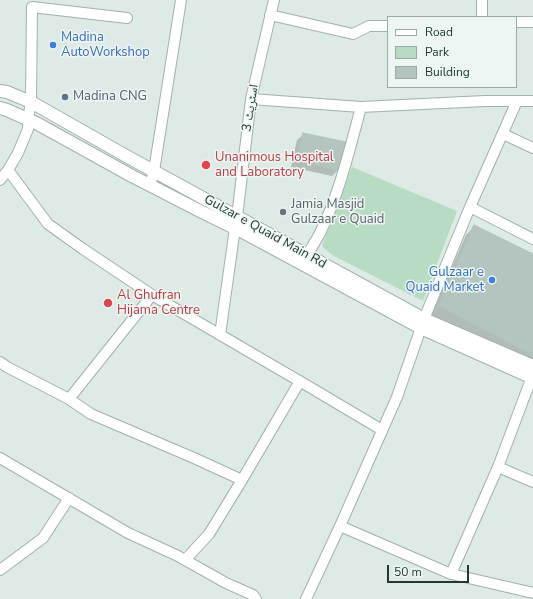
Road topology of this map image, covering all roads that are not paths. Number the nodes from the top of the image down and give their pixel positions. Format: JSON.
{"nodes":[{"id":1,"x":182,"y":0,"type":"edge"},
{"id":2,"x":274,"y":0,"type":"edge"},
{"id":3,"x":482,"y":0,"type":"edge"},
{"id":4,"x":32,"y":4,"type":"edge"},
{"id":5,"x":270,"y":15,"type":"junction"},
{"id":6,"x":482,"y":16,"type":"edge"},
{"id":7,"x":127,"y":18,"type":"dead end"},
{"id":8,"x":517,"y":22,"type":"edge"},
{"id":9,"x":533,"y":22,"type":"edge"},
{"id":10,"x":387,"y":26,"type":"edge"},
{"id":11,"x":0,"y":90,"type":"edge"},
{"id":12,"x":251,"y":100,"type":"junction"},
{"id":13,"x":517,"y":101,"type":"junction"},
{"id":14,"x":533,"y":101,"type":"edge"},
{"id":15,"x":31,"y":102,"type":"junction"},
{"id":16,"x":361,"y":107,"type":"junction"},
{"id":17,"x":0,"y":108,"type":"edge"},
{"id":18,"x":28,"y":119,"type":"junction"},
{"id":19,"x":503,"y":134,"type":"junction"},
{"id":20,"x":533,"y":148,"type":"edge"},
{"id":21,"x":8,"y":170,"type":"junction"},
{"id":22,"x":154,"y":171,"type":"junction"},
{"id":23,"x":0,"y":180,"type":"edge"},
{"id":24,"x":150,"y":185,"type":"junction"},
{"id":25,"x":470,"y":208,"type":"junction"},
{"id":26,"x":236,"y":223,"type":"junction"},
{"id":27,"x":533,"y":239,"type":"edge"},
{"id":28,"x":307,"y":255,"type":"junction"},
{"id":29,"x":152,"y":295,"type":"junction"},
{"id":30,"x":423,"y":323,"type":"junction"},
{"id":31,"x":220,"y":335,"type":"junction"},
{"id":32,"x":0,"y":362,"type":"edge"},
{"id":33,"x":533,"y":374,"type":"edge"},
{"id":34,"x":300,"y":381,"type":"junction"},
{"id":35,"x":69,"y":399,"type":"junction"},
{"id":36,"x":382,"y":430,"type":"junction"},
{"id":37,"x":0,"y":458,"type":"edge"},
{"id":38,"x":498,"y":467,"type":"junction"},
{"id":39,"x":242,"y":480,"type":"junction"},
{"id":40,"x":533,"y":482,"type":"edge"},
{"id":41,"x":69,"y":498,"type":"junction"},
{"id":42,"x":340,"y":526,"type":"junction"},
{"id":43,"x":185,"y":560,"type":"junction"},
{"id":44,"x":0,"y":570,"type":"edge"},
{"id":45,"x":451,"y":574,"type":"junction"},
{"id":46,"x":533,"y":593,"type":"edge"},
{"id":47,"x":256,"y":599,"type":"edge"},
{"id":48,"x":306,"y":599,"type":"edge"}],
"edges":[{"from":1,"to":22,"type":"street"},
{"from":2,"to":5,"type":"street","name":"اسٹریٹ 3"},
{"from":3,"to":6,"type":"street"},
{"from":4,"to":7,"type":"street"},
{"from":4,"to":15,"type":"street"},
{"from":5,"to":10,"type":"street"},
{"from":5,"to":12,"type":"street","name":"اسٹریٹ 3"},
{"from":8,"to":9,"type":"street"},
{"from":11,"to":15,"type":"street","name":"Gulzar e Quaid Main Rd"},
{"from":12,"to":16,"type":"street"},
{"from":12,"to":26,"type":"street","name":"اسٹریٹ 3"},
{"from":13,"to":14,"type":"street"},
{"from":13,"to":16,"type":"street"},
{"from":13,"to":19,"type":"street"},
{"from":15,"to":18,"type":"street"},
{"from":15,"to":22,"type":"street","name":"Gulzar e Quaid Main Rd"},
{"from":16,"to":28,"type":"street"},
{"from":17,"to":18,"type":"street","name":"Gulzar e Quaid Main Rd"},
{"from":18,"to":21,"type":"street"},
{"from":18,"to":24,"type":"street","name":"Gulzar e Quaid Main Rd"},
{"from":19,"to":20,"type":"street"},
{"from":19,"to":25,"type":"street"},
{"from":21,"to":23,"type":"street"},
{"from":21,"to":29,"type":"street"},
{"from":22,"to":24,"type":"street"},
{"from":22,"to":26,"type":"street","name":"Gulzar e Quaid Main Rd"},
{"from":24,"to":26,"type":"street","name":"Gulzar e Quaid Main Rd"},
{"from":25,"to":27,"type":"street"},
{"from":25,"to":30,"type":"street"},
{"from":26,"to":28,"type":"street","name":"Gulzar e Quaid Main Rd"},
{"from":26,"to":30,"type":"street","name":"Gulzar e Quaid Main Rd"},
{"from":26,"to":31,"type":"street","name":"اسٹریٹ 3"},
{"from":28,"to":30,"type":"street","name":"Gulzar e Quaid Main Rd"},
{"from":29,"to":31,"type":"street"},
{"from":29,"to":35,"type":"street"},
{"from":30,"to":33,"type":"street","name":"Gulzar e Quaid Main Rd"},
{"from":30,"to":36,"type":"street"},
{"from":31,"to":34,"type":"street"},
{"from":32,"to":35,"type":"street"},
{"from":33,"to":38,"type":"street"},
{"from":34,"to":36,"type":"street"},
{"from":34,"to":39,"type":"street"},
{"from":35,"to":39,"type":"street"},
{"from":36,"to":42,"type":"street"},
{"from":37,"to":41,"type":"street"},
{"from":38,"to":40,"type":"street"},
{"from":38,"to":45,"type":"street"},
{"from":39,"to":43,"type":"street"},
{"from":41,"to":43,"type":"street"},
{"from":41,"to":44,"type":"street"},
{"from":42,"to":45,"type":"street"},
{"from":42,"to":48,"type":"street"},
{"from":43,"to":47,"type":"street"},
{"from":45,"to":46,"type":"street"}]}
